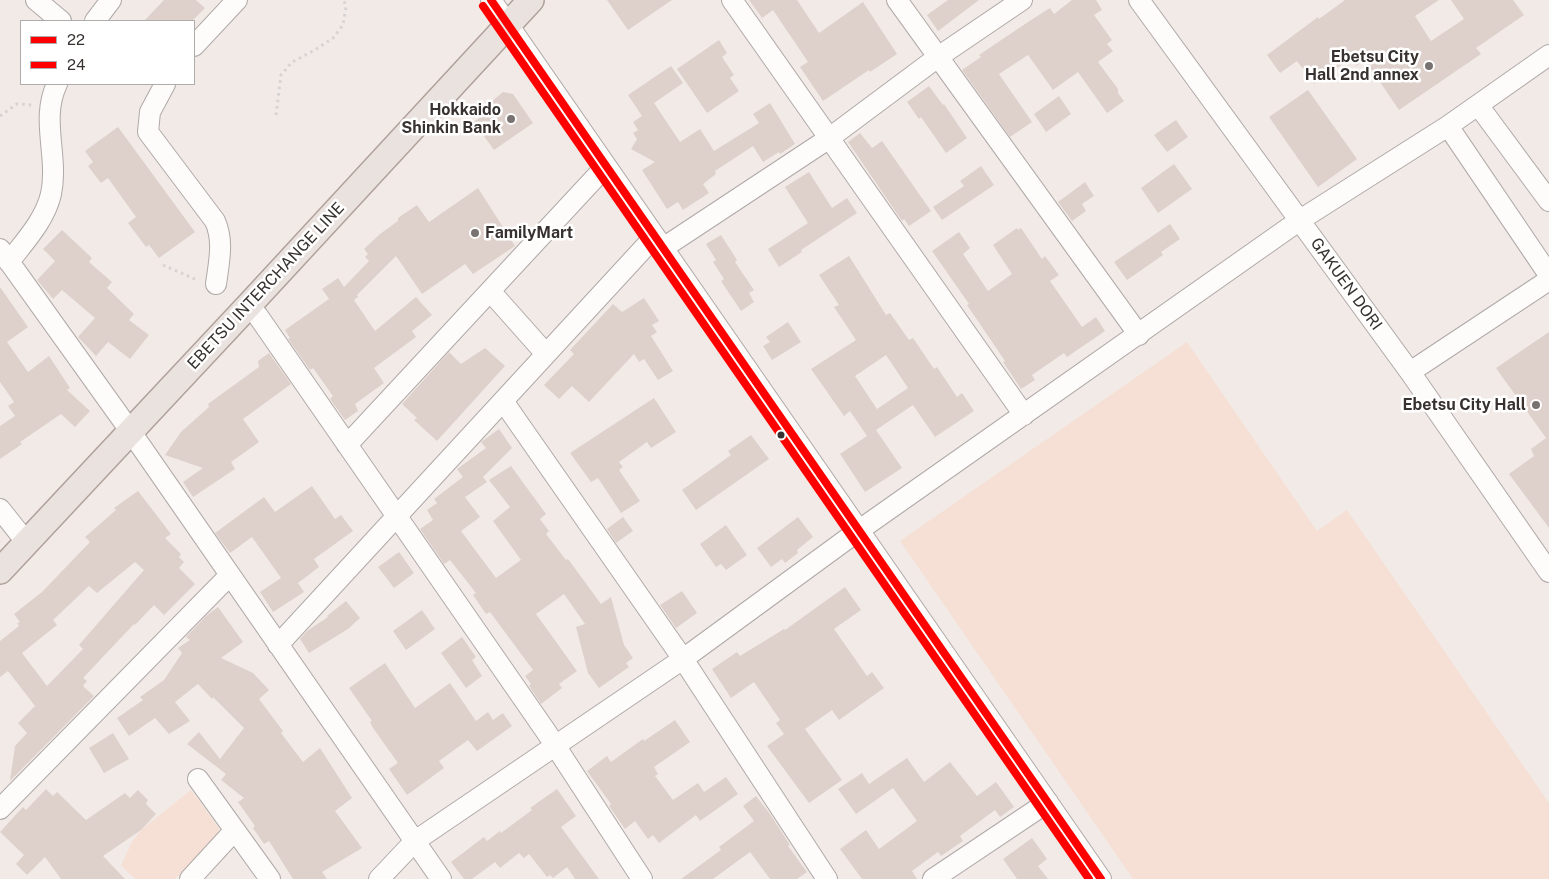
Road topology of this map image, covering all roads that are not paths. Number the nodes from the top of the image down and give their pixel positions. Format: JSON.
{"nodes":[{"id":1,"x":36,"y":0,"type":"edge"},
{"id":2,"x":112,"y":0,"type":"edge"},
{"id":3,"x":237,"y":0,"type":"edge"},
{"id":4,"x":491,"y":0,"type":"edge"},
{"id":5,"x":531,"y":0,"type":"edge"},
{"id":6,"x":732,"y":0,"type":"edge"},
{"id":7,"x":897,"y":0,"type":"edge"},
{"id":8,"x":1022,"y":0,"type":"edge"},
{"id":9,"x":1138,"y":0,"type":"edge"},
{"id":10,"x":60,"y":20,"type":"edge"},
{"id":11,"x":96,"y":20,"type":"edge"},
{"id":12,"x":508,"y":25,"type":"junction"},
{"id":13,"x":195,"y":45,"type":"edge"},
{"id":14,"x":1549,"y":56,"type":"edge"},
{"id":15,"x":938,"y":57,"type":"junction"},
{"id":16,"x":57,"y":85,"type":"edge"},
{"id":17,"x":164,"y":85,"type":"edge"},
{"id":18,"x":1478,"y":105,"type":"junction"},
{"id":19,"x":1448,"y":126,"type":"junction"},
{"id":20,"x":828,"y":139,"type":"junction"},
{"id":21,"x":606,"y":166,"type":"junction"},
{"id":22,"x":1549,"y":201,"type":"edge"},
{"id":23,"x":1300,"y":220,"type":"junction"},
{"id":24,"x":659,"y":242,"type":"junction"},
{"id":25,"x":5,"y":255,"type":"edge"},
{"id":26,"x":1549,"y":275,"type":"edge"},
{"id":27,"x":1549,"y":280,"type":"edge"},
{"id":28,"x":216,"y":284,"type":"road end"},
{"id":29,"x":490,"y":291,"type":"junction"},
{"id":30,"x":249,"y":306,"type":"junction"},
{"id":31,"x":1138,"y":335,"type":"junction"},
{"id":32,"x":546,"y":354,"type":"junction"},
{"id":33,"x":1410,"y":372,"type":"junction"},
{"id":34,"x":503,"y":401,"type":"junction"},
{"id":35,"x":1024,"y":415,"type":"junction"},
{"id":36,"x":131,"y":432,"type":"junction"},
{"id":37,"x":347,"y":445,"type":"junction"},
{"id":38,"x":0,"y":509,"type":"edge"},
{"id":39,"x":396,"y":516,"type":"junction"},
{"id":40,"x":858,"y":531,"type":"junction"},
{"id":41,"x":26,"y":543,"type":"junction"},
{"id":42,"x":0,"y":571,"type":"edge"},
{"id":43,"x":1549,"y":572,"type":"edge"},
{"id":44,"x":230,"y":575,"type":"junction"},
{"id":45,"x":278,"y":645,"type":"junction"},
{"id":46,"x":683,"y":659,"type":"junction"},
{"id":47,"x":555,"y":746,"type":"junction"},
{"id":48,"x":198,"y":779,"type":"dead end"},
{"id":49,"x":1048,"y":802,"type":"junction"},
{"id":50,"x":0,"y":809,"type":"edge"},
{"id":51,"x":235,"y":830,"type":"junction"},
{"id":52,"x":415,"y":842,"type":"junction"},
{"id":53,"x":190,"y":879,"type":"edge"},
{"id":54,"x":270,"y":879,"type":"edge"},
{"id":55,"x":379,"y":879,"type":"edge"},
{"id":56,"x":441,"y":879,"type":"edge"},
{"id":57,"x":642,"y":879,"type":"edge"},
{"id":58,"x":827,"y":879,"type":"edge"},
{"id":59,"x":932,"y":879,"type":"edge"},
{"id":60,"x":1101,"y":879,"type":"edge"}],
"edges":[{"from":1,"to":10,"type":"street"},
{"from":2,"to":11,"type":"street"},
{"from":3,"to":13,"type":"street"},
{"from":4,"to":12,"type":"street"},
{"from":5,"to":12,"type":"main road","name":"EBETSU INTERCHANGE LINE"},
{"from":6,"to":20,"type":"street"},
{"from":7,"to":15,"type":"street"},
{"from":8,"to":15,"type":"street"},
{"from":9,"to":23,"type":"street","name":"GAKUEN DORI"},
{"from":12,"to":21,"type":"street"},
{"from":12,"to":30,"type":"main road","name":"EBETSU INTERCHANGE LINE"},
{"from":14,"to":18,"type":"street"},
{"from":15,"to":20,"type":"street"},
{"from":15,"to":31,"type":"street"},
{"from":16,"to":25,"type":"street"},
{"from":17,"to":28,"type":"street"},
{"from":18,"to":19,"type":"street"},
{"from":18,"to":22,"type":"street"},
{"from":19,"to":23,"type":"street"},
{"from":19,"to":26,"type":"street"},
{"from":20,"to":24,"type":"street"},
{"from":20,"to":35,"type":"street"},
{"from":21,"to":24,"type":"street"},
{"from":21,"to":29,"type":"street"},
{"from":23,"to":31,"type":"street"},
{"from":23,"to":33,"type":"street","name":"GAKUEN DORI"},
{"from":24,"to":32,"type":"street"},
{"from":24,"to":40,"type":"street"},
{"from":25,"to":36,"type":"street"},
{"from":27,"to":33,"type":"street"},
{"from":29,"to":32,"type":"street"},
{"from":29,"to":37,"type":"street"},
{"from":30,"to":36,"type":"main road","name":"EBETSU INTERCHANGE LINE"},
{"from":30,"to":37,"type":"street"},
{"from":31,"to":35,"type":"street"},
{"from":32,"to":34,"type":"street"},
{"from":33,"to":43,"type":"street","name":"GAKUEN DORI"},
{"from":34,"to":39,"type":"street"},
{"from":34,"to":46,"type":"street"},
{"from":35,"to":40,"type":"street"},
{"from":36,"to":41,"type":"main road","name":"EBETSU INTERCHANGE LINE"},
{"from":36,"to":44,"type":"street"},
{"from":37,"to":39,"type":"street"},
{"from":38,"to":41,"type":"street"},
{"from":39,"to":45,"type":"street"},
{"from":39,"to":47,"type":"street"},
{"from":40,"to":46,"type":"street"},
{"from":40,"to":49,"type":"street"},
{"from":41,"to":42,"type":"main road","name":"EBETSU INTERCHANGE LINE"},
{"from":44,"to":45,"type":"street"},
{"from":44,"to":50,"type":"street"},
{"from":45,"to":52,"type":"street"},
{"from":46,"to":47,"type":"street"},
{"from":46,"to":58,"type":"street"},
{"from":47,"to":52,"type":"street"},
{"from":47,"to":57,"type":"street"},
{"from":48,"to":51,"type":"street"},
{"from":49,"to":59,"type":"street"},
{"from":49,"to":60,"type":"street"},
{"from":51,"to":53,"type":"street"},
{"from":51,"to":54,"type":"street"},
{"from":52,"to":55,"type":"street"},
{"from":52,"to":56,"type":"street"}]}
